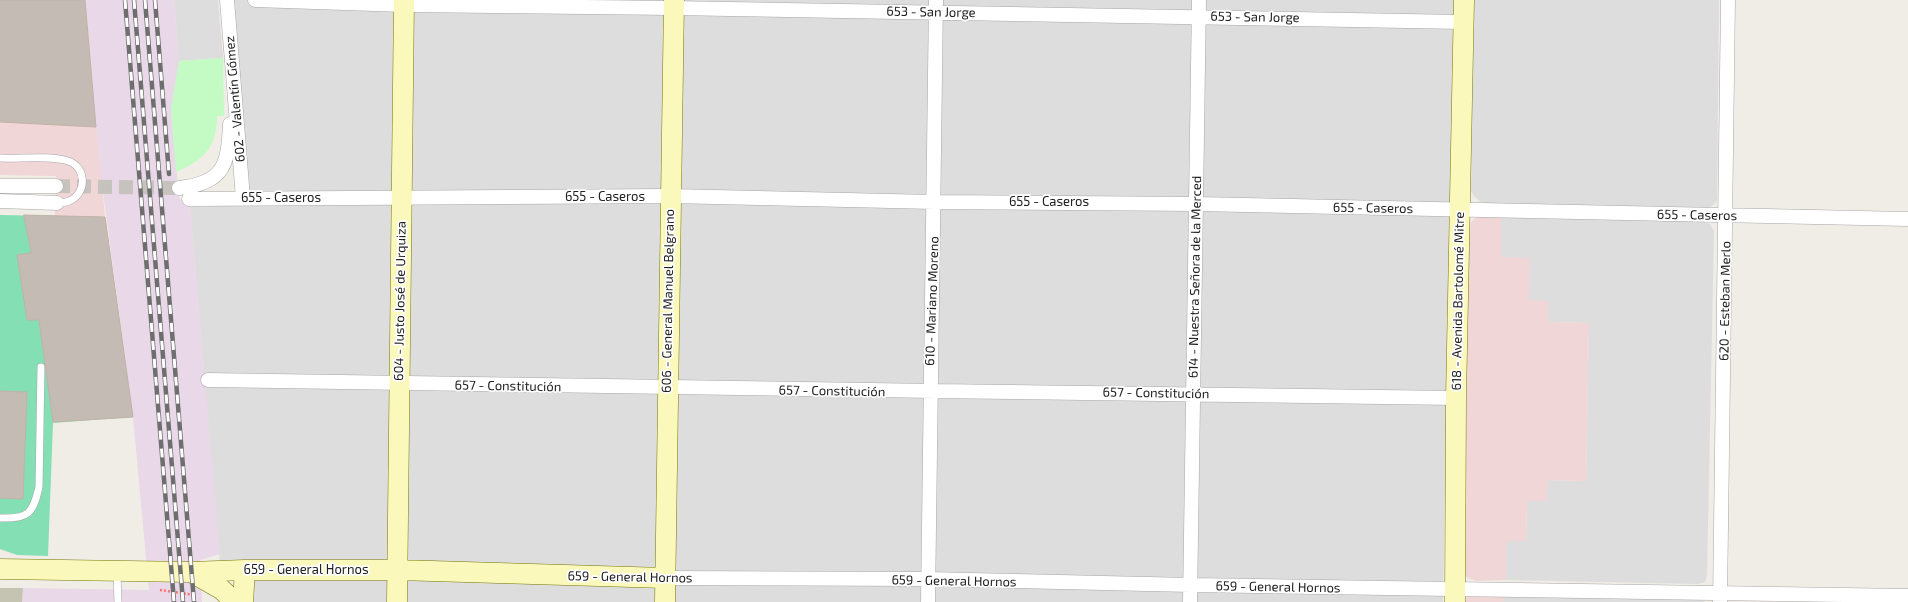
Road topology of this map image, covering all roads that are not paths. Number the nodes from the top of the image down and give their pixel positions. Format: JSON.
{"nodes":[{"id":1,"x":227,"y":0,"type":"edge"},
{"id":2,"x":255,"y":0,"type":"edge"},
{"id":3,"x":1199,"y":0,"type":"edge"},
{"id":4,"x":1464,"y":0,"type":"edge"},
{"id":5,"x":1728,"y":0,"type":"edge"},
{"id":6,"x":404,"y":3,"type":"edge"},
{"id":7,"x":674,"y":4,"type":"edge"},
{"id":8,"x":936,"y":6,"type":"edge"},
{"id":9,"x":1199,"y":16,"type":"junction"},
{"id":10,"x":1463,"y":22,"type":"junction"},
{"id":11,"x":234,"y":75,"type":"junction"},
{"id":12,"x":0,"y":158,"type":"edge"},
{"id":13,"x":0,"y":186,"type":"edge"},
{"id":14,"x":56,"y":186,"type":"tunnel mouth"},
{"id":15,"x":179,"y":188,"type":"tunnel mouth"},
{"id":16,"x":670,"y":196,"type":"junction"},
{"id":17,"x":402,"y":197,"type":"junction"},
{"id":18,"x":243,"y":198,"type":"junction"},
{"id":19,"x":189,"y":199,"type":"tunnel mouth"},
{"id":20,"x":0,"y":201,"type":"edge"},
{"id":21,"x":934,"y":202,"type":"junction"},
{"id":22,"x":57,"y":203,"type":"joint"},
{"id":23,"x":1197,"y":204,"type":"junction"},
{"id":24,"x":1459,"y":210,"type":"junction"},
{"id":25,"x":1726,"y":216,"type":"junction"},
{"id":26,"x":1908,"y":219,"type":"edge"},
{"id":27,"x":41,"y":367,"type":"dead end"},
{"id":28,"x":208,"y":380,"type":"dead end"},
{"id":29,"x":399,"y":384,"type":"junction"},
{"id":30,"x":667,"y":389,"type":"junction"},
{"id":31,"x":930,"y":392,"type":"junction"},
{"id":32,"x":1193,"y":394,"type":"junction"},
{"id":33,"x":1456,"y":398,"type":"junction"},
{"id":34,"x":0,"y":518,"type":"edge"},
{"id":35,"x":0,"y":569,"type":"edge"},
{"id":36,"x":245,"y":570,"type":"junction"},
{"id":37,"x":398,"y":570,"type":"junction"},
{"id":38,"x":117,"y":571,"type":"junction"},
{"id":39,"x":191,"y":572,"type":"junction"},
{"id":40,"x":666,"y":578,"type":"junction"},
{"id":41,"x":928,"y":579,"type":"junction"},
{"id":42,"x":1191,"y":585,"type":"junction"},
{"id":43,"x":1455,"y":596,"type":"edge"},
{"id":44,"x":1908,"y":596,"type":"edge"},
{"id":45,"x":1720,"y":598,"type":"edge"},
{"id":46,"x":118,"y":602,"type":"edge"},
{"id":47,"x":235,"y":602,"type":"edge"},
{"id":48,"x":243,"y":602,"type":"edge"},
{"id":49,"x":397,"y":602,"type":"edge"},
{"id":50,"x":665,"y":602,"type":"edge"},
{"id":51,"x":928,"y":602,"type":"edge"},
{"id":52,"x":1190,"y":602,"type":"edge"}],
"edges":[{"from":1,"to":11,"type":"street","name":"602 - Valentín Gómez"},
{"from":2,"to":6,"type":"street","name":"653 - San Jorge"},
{"from":3,"to":9,"type":"street","name":"614 - Nuestra Señora de la Merced"},
{"from":4,"to":10,"type":"street","name":"618 - Avenida Bartolomé Mitre"},
{"from":5,"to":25,"type":"street","name":"620 - Esteban Merlo"},
{"from":6,"to":7,"type":"street","name":"653 - San Jorge"},
{"from":6,"to":17,"type":"street","name":"604 - Justo José de Urquiza"},
{"from":7,"to":8,"type":"street","name":"653 - San Jorge"},
{"from":7,"to":16,"type":"street","name":"606 - General Manuel Belgrano"},
{"from":8,"to":9,"type":"street","name":"653 - San Jorge"},
{"from":8,"to":21,"type":"street","name":"610 - Mariano Moreno"},
{"from":9,"to":10,"type":"street","name":"653 - San Jorge"},
{"from":9,"to":23,"type":"street","name":"614 - Nuestra Señora de la Merced"},
{"from":10,"to":24,"type":"street","name":"618 - Avenida Bartolomé Mitre"},
{"from":11,"to":15,"type":"street"},
{"from":11,"to":18,"type":"street","name":"602 - Valentín Gómez"},
{"from":12,"to":22,"type":"lane"},
{"from":13,"to":14,"type":"street"},
{"from":16,"to":17,"type":"street","name":"655 - Caseros"},
{"from":16,"to":21,"type":"street","name":"655 - Caseros"},
{"from":16,"to":30,"type":"street","name":"606 - General Manuel Belgrano"},
{"from":17,"to":18,"type":"street","name":"655 - Caseros"},
{"from":17,"to":29,"type":"street","name":"604 - Justo José de Urquiza"},
{"from":18,"to":19,"type":"street","name":"655 - Caseros"},
{"from":20,"to":22,"type":"street"},
{"from":21,"to":23,"type":"street","name":"655 - Caseros"},
{"from":21,"to":31,"type":"street","name":"610 - Mariano Moreno"},
{"from":23,"to":24,"type":"street","name":"655 - Caseros"},
{"from":23,"to":32,"type":"street","name":"614 - Nuestra Señora de la Merced"},
{"from":24,"to":25,"type":"street","name":"655 - Caseros"},
{"from":24,"to":33,"type":"street","name":"618 - Avenida Bartolomé Mitre"},
{"from":25,"to":26,"type":"street","name":"655 - Caseros"},
{"from":25,"to":45,"type":"street","name":"620 - Esteban Merlo"},
{"from":27,"to":34,"type":"lane"},
{"from":28,"to":29,"type":"street","name":"657 - Constitución"},
{"from":29,"to":30,"type":"street","name":"657 - Constitución"},
{"from":29,"to":37,"type":"street","name":"604 - Justo José de Urquiza"},
{"from":30,"to":31,"type":"street","name":"657 - Constitución"},
{"from":30,"to":40,"type":"street","name":"606 - General Manuel Belgrano"},
{"from":31,"to":32,"type":"street","name":"657 - Constitución"},
{"from":31,"to":41,"type":"street","name":"610 - Mariano Moreno"},
{"from":32,"to":33,"type":"street","name":"657 - Constitución"},
{"from":32,"to":42,"type":"street","name":"614 - Nuestra Señora de la Merced"},
{"from":33,"to":43,"type":"street","name":"618 - Avenida Bartolomé Mitre"},
{"from":35,"to":38,"type":"street","name":"659 - General Hornos"},
{"from":36,"to":37,"type":"street","name":"659 - General Hornos"},
{"from":36,"to":39,"type":"street","name":"659 - General Hornos"},
{"from":36,"to":48,"type":"street"},
{"from":37,"to":40,"type":"street","name":"659 - General Hornos"},
{"from":37,"to":49,"type":"street","name":"604 - Justo José de Urquiza"},
{"from":38,"to":39,"type":"street","name":"659 - General Hornos"},
{"from":38,"to":46,"type":"lane"},
{"from":39,"to":47,"type":"street"},
{"from":40,"to":41,"type":"street","name":"659 - General Hornos"},
{"from":40,"to":50,"type":"street","name":"606 - General Manuel Belgrano"},
{"from":41,"to":42,"type":"street","name":"659 - General Hornos"},
{"from":41,"to":51,"type":"street","name":"610 - Mariano Moreno"},
{"from":42,"to":43,"type":"street","name":"659 - General Hornos"},
{"from":42,"to":52,"type":"street","name":"614 - Nuestra Señora de la Merced"},
{"from":43,"to":45,"type":"street","name":"659 - General Hornos"},
{"from":44,"to":45,"type":"street","name":"659 - General Hornos"}]}
